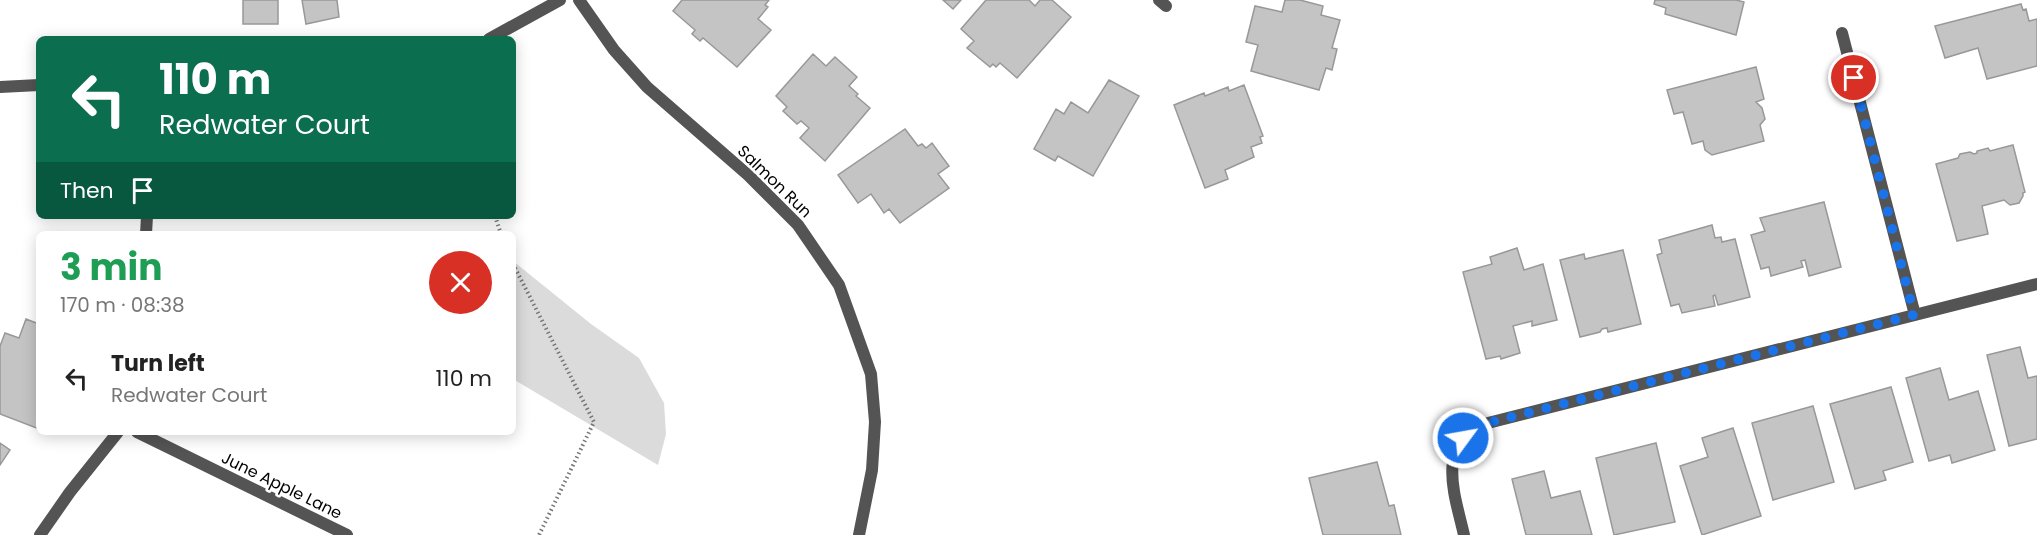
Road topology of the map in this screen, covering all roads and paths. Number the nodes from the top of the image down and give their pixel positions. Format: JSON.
{"nodes":[{"id":1,"x":560,"y":0,"type":"edge"},
{"id":2,"x":579,"y":0,"type":"edge"},
{"id":3,"x":1842,"y":33,"type":"dead end"},
{"id":4,"x":494,"y":36,"type":"edge"},
{"id":5,"x":36,"y":86,"type":"edge"},
{"id":6,"x":0,"y":87,"type":"edge"},
{"id":7,"x":516,"y":270,"type":"edge"},
{"id":8,"x":2037,"y":284,"type":"edge"},
{"id":9,"x":1914,"y":315,"type":"junction"},
{"id":10,"x":116,"y":435,"type":"edge"},
{"id":11,"x":143,"y":435,"type":"edge"},
{"id":12,"x":40,"y":535,"type":"edge"},
{"id":13,"x":347,"y":535,"type":"edge"},
{"id":14,"x":539,"y":535,"type":"edge"},
{"id":15,"x":859,"y":535,"type":"edge"},
{"id":16,"x":1464,"y":535,"type":"edge"}],
"edges":[{"from":1,"to":4,"type":"street"},
{"from":2,"to":15,"type":"street","name":"Salmon Run"},
{"from":3,"to":9,"type":"street"},
{"from":5,"to":6,"type":"street"},
{"from":7,"to":14,"type":"path"},
{"from":8,"to":9,"type":"street"},
{"from":9,"to":16,"type":"street"},
{"from":10,"to":12,"type":"street"},
{"from":11,"to":13,"type":"street","name":"June Apple Lane"}]}
